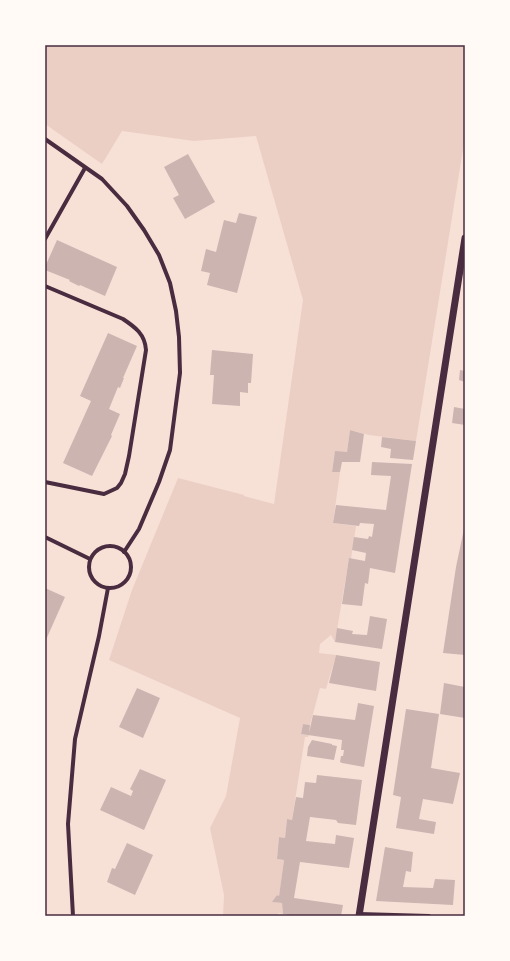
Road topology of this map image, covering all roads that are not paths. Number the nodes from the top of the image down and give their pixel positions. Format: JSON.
{"nodes":[{"id":1,"x":45,"y":139,"type":"edge"},
{"id":2,"x":85,"y":168,"type":"junction"},
{"id":3,"x":465,"y":238,"type":"edge"},
{"id":4,"x":45,"y":239,"type":"edge"},
{"id":5,"x":45,"y":286,"type":"edge"},
{"id":6,"x":45,"y":482,"type":"edge"},
{"id":7,"x":45,"y":537,"type":"edge"},
{"id":8,"x":124,"y":552,"type":"junction"},
{"id":9,"x":90,"y":559,"type":"junction"},
{"id":10,"x":108,"y":588,"type":"junction"},
{"id":11,"x":359,"y":915,"type":"edge"},
{"id":12,"x":73,"y":916,"type":"edge"},
{"id":13,"x":429,"y":916,"type":"edge"}],
"edges":[{"from":1,"to":2,"type":"street"},
{"from":2,"to":4,"type":"street"},
{"from":2,"to":8,"type":"street"},
{"from":3,"to":11,"type":"street"},
{"from":5,"to":6,"type":"street"},
{"from":7,"to":9,"type":"street"},
{"from":8,"to":9,"type":"street"},
{"from":8,"to":10,"type":"street"},
{"from":9,"to":10,"type":"street"},
{"from":10,"to":12,"type":"street"},
{"from":11,"to":13,"type":"street"}]}
